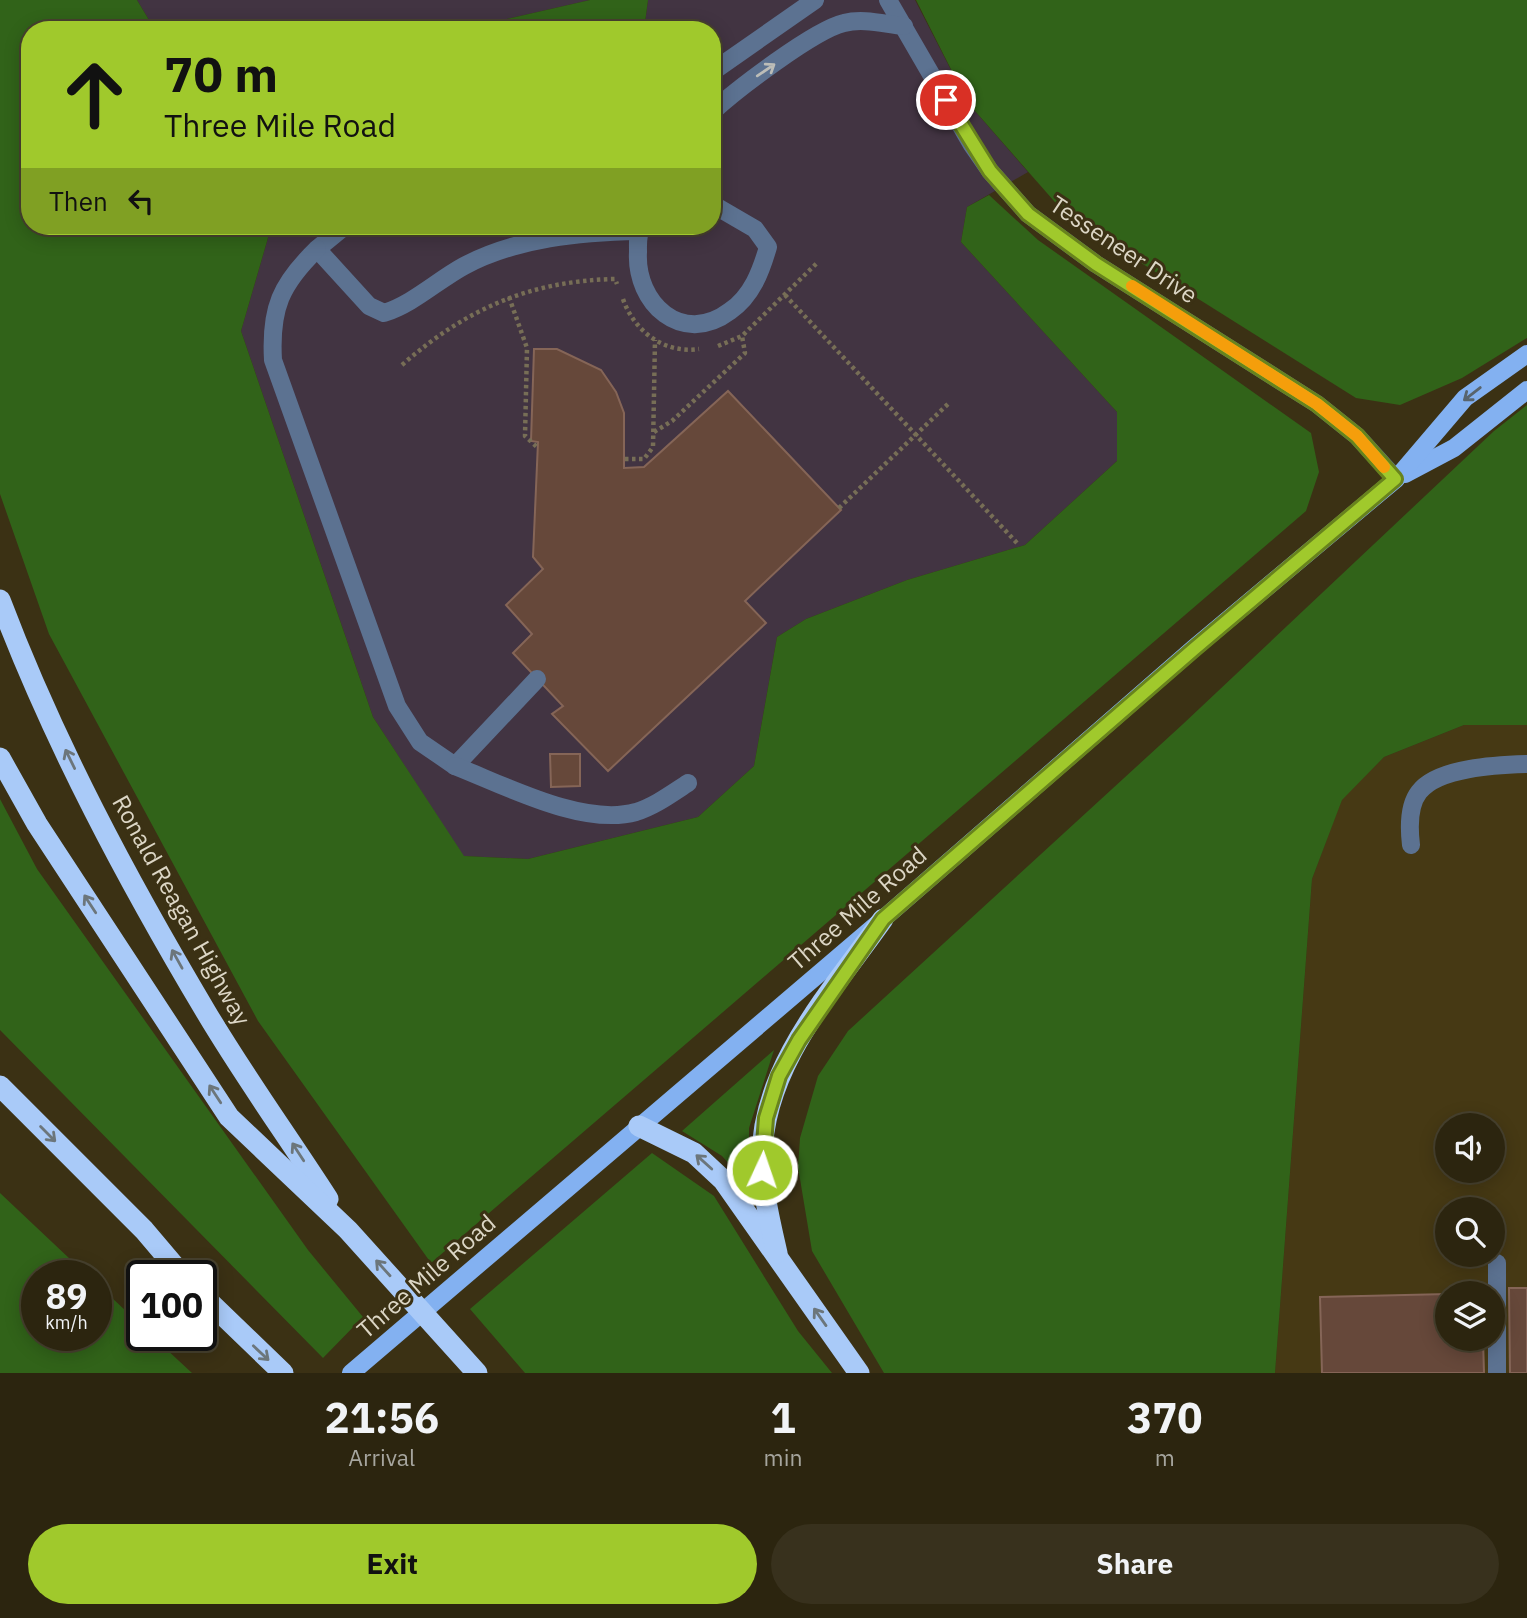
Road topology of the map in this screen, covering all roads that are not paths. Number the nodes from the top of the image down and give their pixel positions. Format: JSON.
{"nodes":[{"id":1,"x":815,"y":0,"type":"edge"},
{"id":2,"x":888,"y":0,"type":"edge"},
{"id":3,"x":904,"y":26,"type":"junction"},
{"id":4,"x":721,"y":66,"type":"edge"},
{"id":5,"x":721,"y":104,"type":"edge"},
{"id":6,"x":721,"y":209,"type":"edge"},
{"id":7,"x":334,"y":235,"type":"edge"},
{"id":8,"x":571,"y":235,"type":"edge"},
{"id":9,"x":641,"y":235,"type":"edge"},
{"id":10,"x":317,"y":248,"type":"junction"},
{"id":11,"x":1527,"y":354,"type":"edge"},
{"id":12,"x":1527,"y":390,"type":"edge"},
{"id":13,"x":1395,"y":479,"type":"junction"},
{"id":14,"x":0,"y":600,"type":"edge"},
{"id":15,"x":537,"y":679,"type":"dead end"},
{"id":16,"x":0,"y":758,"type":"edge"},
{"id":17,"x":1527,"y":764,"type":"edge"},
{"id":18,"x":455,"y":766,"type":"junction"},
{"id":19,"x":688,"y":783,"type":"dead end"},
{"id":20,"x":1410,"y":845,"type":"dead end"},
{"id":21,"x":883,"y":919,"type":"junction"},
{"id":22,"x":0,"y":1086,"type":"edge"},
{"id":23,"x":639,"y":1126,"type":"junction"},
{"id":24,"x":348,"y":1230,"type":"junction"},
{"id":25,"x":777,"y":1253,"type":"junction"},
{"id":26,"x":169,"y":1260,"type":"edge"},
{"id":27,"x":1497,"y":1267,"type":"edge"},
{"id":28,"x":217,"y":1310,"type":"edge"},
{"id":29,"x":283,"y":1373,"type":"edge"},
{"id":30,"x":351,"y":1373,"type":"edge"},
{"id":31,"x":477,"y":1373,"type":"edge"},
{"id":32,"x":859,"y":1373,"type":"edge"},
{"id":33,"x":1497,"y":1373,"type":"edge"}],
"edges":[{"from":1,"to":4,"type":"street"},
{"from":2,"to":3,"type":"street","name":"Tesseneer Drive"},
{"from":5,"to":3,"type":"street","one_way":true},
{"from":3,"to":13,"type":"street","name":"Tesseneer Drive"},
{"from":6,"to":9,"type":"street"},
{"from":7,"to":10,"type":"street"},
{"from":8,"to":10,"type":"street"},
{"from":10,"to":18,"type":"street"},
{"from":11,"to":13,"type":"main road","name":"Three Mile Road","one_way":true},
{"from":12,"to":13,"type":"main road","name":"Three Mile Road"},
{"from":13,"to":21,"type":"main road","name":"Three Mile Road"},
{"from":24,"to":14,"type":"highway","name":"Ronald Reagan Highway","one_way":true},
{"from":15,"to":18,"type":"street"},
{"from":24,"to":16,"type":"highway","one_way":true},
{"from":17,"to":20,"type":"street"},
{"from":18,"to":19,"type":"street"},
{"from":21,"to":23,"type":"main road","name":"Three Mile Road"},
{"from":21,"to":25,"type":"highway"},
{"from":22,"to":26,"type":"highway","one_way":true},
{"from":25,"to":23,"type":"highway","one_way":true},
{"from":23,"to":30,"type":"main road","name":"Three Mile Road"},
{"from":31,"to":24,"type":"highway","one_way":true},
{"from":32,"to":25,"type":"highway","one_way":true},
{"from":27,"to":33,"type":"street"},
{"from":28,"to":29,"type":"highway","one_way":true}]}
